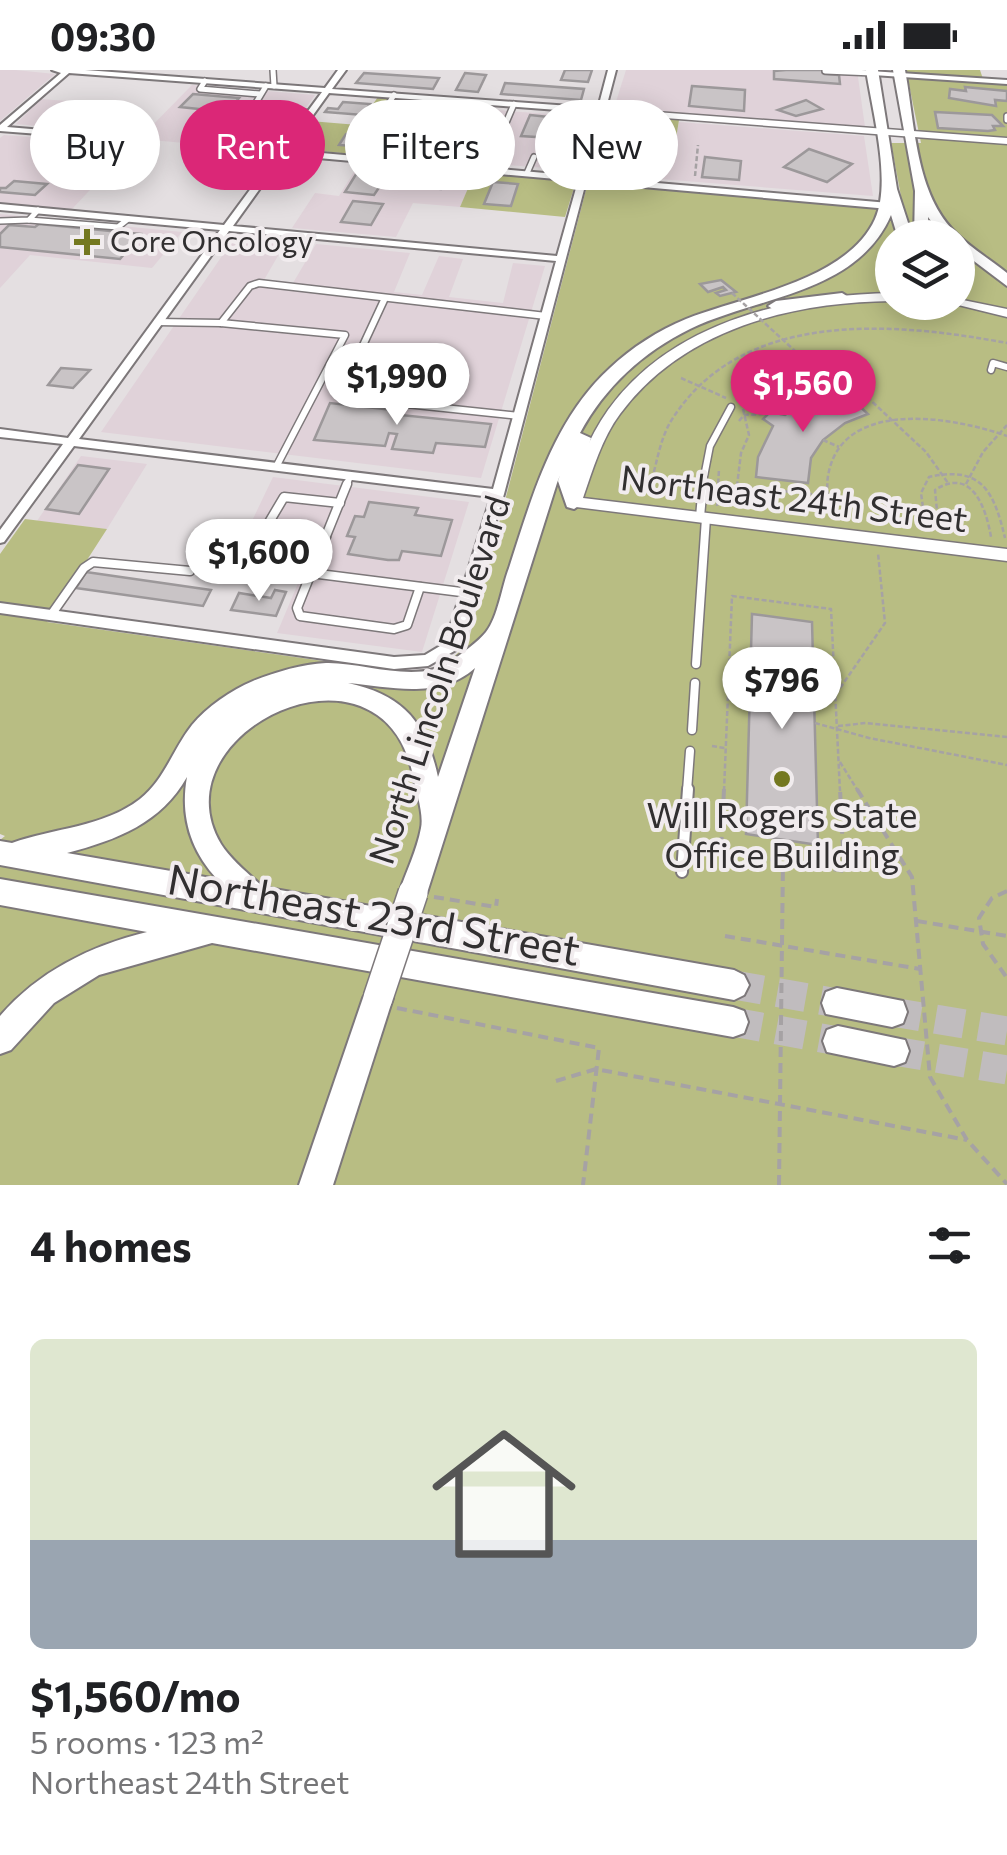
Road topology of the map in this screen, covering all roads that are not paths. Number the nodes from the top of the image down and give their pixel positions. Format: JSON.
{"nodes":[{"id":1,"x":56,"y":70,"type":"edge"},
{"id":2,"x":68,"y":70,"type":"edge"},
{"id":3,"x":273,"y":70,"type":"edge"},
{"id":4,"x":342,"y":70,"type":"edge"},
{"id":5,"x":612,"y":70,"type":"edge"},
{"id":6,"x":825,"y":71,"type":"edge"},
{"id":7,"x":873,"y":72,"type":"edge"},
{"id":8,"x":900,"y":72,"type":"edge"},
{"id":9,"x":1007,"y":82,"type":"edge"},
{"id":10,"x":267,"y":89,"type":"junction"},
{"id":11,"x":327,"y":90,"type":"junction"},
{"id":12,"x":394,"y":95,"type":"junction"},
{"id":13,"x":259,"y":100,"type":"edge"},
{"id":14,"x":320,"y":100,"type":"edge"},
{"id":15,"x":391,"y":100,"type":"edge"},
{"id":16,"x":461,"y":100,"type":"edge"},
{"id":17,"x":605,"y":100,"type":"edge"},
{"id":18,"x":386,"y":107,"type":"joint"},
{"id":19,"x":678,"y":117,"type":"edge"},
{"id":20,"x":0,"y":128,"type":"edge"},
{"id":21,"x":30,"y":131,"type":"edge"},
{"id":22,"x":882,"y":132,"type":"junction"},
{"id":23,"x":912,"y":134,"type":"junction"},
{"id":24,"x":1007,"y":141,"type":"edge"},
{"id":25,"x":325,"y":156,"type":"edge"},
{"id":26,"x":534,"y":156,"type":"dead end"},
{"id":27,"x":527,"y":173,"type":"junction"},
{"id":28,"x":535,"y":174,"type":"edge"},
{"id":29,"x":919,"y":185,"type":"junction"},
{"id":30,"x":678,"y":186,"type":"edge"},
{"id":31,"x":890,"y":188,"type":"junction"},
{"id":32,"x":254,"y":190,"type":"edge"},
{"id":33,"x":581,"y":190,"type":"edge"},
{"id":34,"x":889,"y":206,"type":"junction"},
{"id":35,"x":0,"y":207,"type":"edge"},
{"id":36,"x":38,"y":210,"type":"junction"},
{"id":37,"x":128,"y":219,"type":"junction"},
{"id":38,"x":28,"y":220,"type":"junction"},
{"id":39,"x":902,"y":220,"type":"edge"},
{"id":40,"x":921,"y":220,"type":"edge"},
{"id":41,"x":938,"y":220,"type":"edge"},
{"id":42,"x":0,"y":221,"type":"edge"},
{"id":43,"x":226,"y":228,"type":"junction"},
{"id":44,"x":975,"y":256,"type":"edge"},
{"id":45,"x":561,"y":259,"type":"junction"},
{"id":46,"x":1007,"y":281,"type":"edge"},
{"id":47,"x":385,"y":298,"type":"junction"},
{"id":48,"x":842,"y":298,"type":"junction"},
{"id":49,"x":875,"y":298,"type":"edge"},
{"id":50,"x":975,"y":307,"type":"edge"},
{"id":51,"x":1007,"y":313,"type":"edge"},
{"id":52,"x":546,"y":316,"type":"junction"},
{"id":53,"x":158,"y":322,"type":"junction"},
{"id":54,"x":221,"y":323,"type":"junction"},
{"id":55,"x":687,"y":324,"type":"junction"},
{"id":56,"x":344,"y":334,"type":"junction"},
{"id":57,"x":367,"y":337,"type":"junction"},
{"id":58,"x":849,"y":362,"type":"dead end"},
{"id":59,"x":1007,"y":366,"type":"edge"},
{"id":60,"x":990,"y":370,"type":"dead end"},
{"id":61,"x":605,"y":382,"type":"junction"},
{"id":62,"x":741,"y":401,"type":"road end"},
{"id":63,"x":394,"y":403,"type":"dead end"},
{"id":64,"x":406,"y":404,"type":"dead end"},
{"id":65,"x":731,"y":407,"type":"dead end"},
{"id":66,"x":519,"y":416,"type":"junction"},
{"id":67,"x":0,"y":433,"type":"edge"},
{"id":68,"x":70,"y":442,"type":"junction"},
{"id":69,"x":276,"y":467,"type":"junction"},
{"id":70,"x":350,"y":476,"type":"junction"},
{"id":71,"x":498,"y":494,"type":"junction"},
{"id":72,"x":574,"y":502,"type":"junction"},
{"id":73,"x":340,"y":503,"type":"junction"},
{"id":74,"x":707,"y":518,"type":"junction"},
{"id":75,"x":326,"y":537,"type":"junction"},
{"id":76,"x":0,"y":540,"type":"edge"},
{"id":77,"x":1000,"y":549,"type":"edge"},
{"id":78,"x":190,"y":570,"type":"dead end"},
{"id":79,"x":311,"y":573,"type":"junction"},
{"id":80,"x":420,"y":587,"type":"junction"},
{"id":81,"x":469,"y":593,"type":"junction"},
{"id":82,"x":0,"y":608,"type":"edge"},
{"id":83,"x":51,"y":615,"type":"junction"},
{"id":84,"x":497,"y":636,"type":"junction"},
{"id":85,"x":451,"y":646,"type":"joint"},
{"id":86,"x":696,"y":664,"type":"dead end"},
{"id":87,"x":695,"y":683,"type":"dead end"},
{"id":88,"x":692,"y":730,"type":"dead end"},
{"id":89,"x":690,"y":751,"type":"dead end"},
{"id":90,"x":435,"y":822,"type":"junction"},
{"id":91,"x":5,"y":854,"type":"edge"},
{"id":92,"x":682,"y":872,"type":"dead end"},
{"id":93,"x":0,"y":892,"type":"edge"},
{"id":94,"x":259,"y":902,"type":"junction"},
{"id":95,"x":216,"y":930,"type":"junction"},
{"id":96,"x":734,"y":985,"type":"tunnel mouth"},
{"id":97,"x":836,"y":1003,"type":"tunnel mouth"},
{"id":98,"x":892,"y":1012,"type":"tunnel mouth"},
{"id":99,"x":732,"y":1022,"type":"tunnel mouth"},
{"id":100,"x":0,"y":1039,"type":"edge"},
{"id":101,"x":838,"y":1041,"type":"tunnel mouth"},
{"id":102,"x":894,"y":1051,"type":"tunnel mouth"},
{"id":103,"x":314,"y":1181,"type":"edge"}],
"edges":[{"from":1,"to":2,"type":"street"},
{"from":2,"to":10,"type":"street"},
{"from":2,"to":20,"type":"street"},
{"from":3,"to":10,"type":"lane"},
{"from":4,"to":11,"type":"street"},
{"from":5,"to":17,"type":"street"},
{"from":6,"to":7,"type":"lane"},
{"from":7,"to":8,"type":"street"},
{"from":7,"to":22,"type":"main road"},
{"from":8,"to":9,"type":"street"},
{"from":8,"to":23,"type":"main road"},
{"from":10,"to":11,"type":"street"},
{"from":10,"to":13,"type":"lane"},
{"from":11,"to":12,"type":"street"},
{"from":11,"to":14,"type":"street"},
{"from":12,"to":15,"type":"lane"},
{"from":12,"to":16,"type":"street"},
{"from":18,"to":18,"type":"lane"},
{"from":19,"to":22,"type":"street"},
{"from":20,"to":21,"type":"street"},
{"from":22,"to":23,"type":"street"},
{"from":22,"to":31,"type":"main road"},
{"from":23,"to":24,"type":"street"},
{"from":23,"to":29,"type":"main road"},
{"from":25,"to":27,"type":"street"},
{"from":26,"to":27,"type":"lane"},
{"from":27,"to":28,"type":"street"},
{"from":29,"to":40,"type":"main road"},
{"from":29,"to":41,"type":"main road"},
{"from":30,"to":34,"type":"street"},
{"from":31,"to":34,"type":"main road"},
{"from":31,"to":39,"type":"main road"},
{"from":32,"to":43,"type":"street"},
{"from":33,"to":45,"type":"street"},
{"from":34,"to":55,"type":"main road","name":"North Lincoln Boulevard"},
{"from":35,"to":36,"type":"street"},
{"from":36,"to":37,"type":"street"},
{"from":36,"to":38,"type":"lane"},
{"from":37,"to":38,"type":"lane"},
{"from":37,"to":43,"type":"street"},
{"from":38,"to":42,"type":"lane"},
{"from":43,"to":45,"type":"street"},
{"from":43,"to":53,"type":"street"},
{"from":44,"to":46,"type":"main road"},
{"from":45,"to":52,"type":"street"},
{"from":47,"to":52,"type":"lane"},
{"from":47,"to":54,"type":"lane"},
{"from":47,"to":57,"type":"lane"},
{"from":48,"to":49,"type":"street"},
{"from":48,"to":55,"type":"main road"},
{"from":48,"to":72,"type":"street"},
{"from":50,"to":51,"type":"street"},
{"from":52,"to":66,"type":"street"},
{"from":53,"to":54,"type":"lane"},
{"from":53,"to":68,"type":"street"},
{"from":54,"to":56,"type":"lane"},
{"from":55,"to":61,"type":"main road","name":"North Lincoln Boulevard"},
{"from":56,"to":57,"type":"lane"},
{"from":56,"to":69,"type":"lane"},
{"from":57,"to":63,"type":"lane"},
{"from":58,"to":62,"type":"lane"},
{"from":59,"to":60,"type":"lane"},
{"from":61,"to":72,"type":"main road"},
{"from":61,"to":84,"type":"main road","name":"North Lincoln Boulevard"},
{"from":64,"to":66,"type":"lane"},
{"from":65,"to":74,"type":"lane"},
{"from":66,"to":71,"type":"street"},
{"from":67,"to":68,"type":"street"},
{"from":68,"to":69,"type":"street"},
{"from":68,"to":76,"type":"street"},
{"from":69,"to":70,"type":"street"},
{"from":70,"to":71,"type":"street"},
{"from":70,"to":73,"type":"lane"},
{"from":71,"to":81,"type":"street"},
{"from":72,"to":74,"type":"street","name":"Northeast 24th Street"},
{"from":73,"to":75,"type":"lane"},
{"from":73,"to":75,"type":"lane"},
{"from":74,"to":77,"type":"street","name":"Northeast 24th Street"},
{"from":74,"to":86,"type":"lane"},
{"from":75,"to":79,"type":"lane"},
{"from":78,"to":83,"type":"lane"},
{"from":79,"to":80,"type":"lane"},
{"from":79,"to":80,"type":"lane"},
{"from":80,"to":81,"type":"lane"},
{"from":81,"to":85,"type":"street"},
{"from":82,"to":83,"type":"street"},
{"from":83,"to":85,"type":"street"},
{"from":84,"to":90,"type":"main road","name":"North Lincoln Boulevard"},
{"from":84,"to":91,"type":"main road"},
{"from":87,"to":88,"type":"lane"},
{"from":89,"to":92,"type":"lane"},
{"from":90,"to":94,"type":"main road"},
{"from":90,"to":103,"type":"main road","name":"North Lincoln Boulevard","bridge":true},
{"from":91,"to":94,"type":"main road","name":"Northeast 23rd Street"},
{"from":93,"to":95,"type":"main road","name":"Northeast 23rd Street"},
{"from":94,"to":96,"type":"main road","name":"Northeast 23rd Street"},
{"from":95,"to":99,"type":"main road","name":"Northeast 23rd Street"},
{"from":95,"to":100,"type":"main road"},
{"from":97,"to":98,"type":"main road"},
{"from":101,"to":102,"type":"main road"}]}
